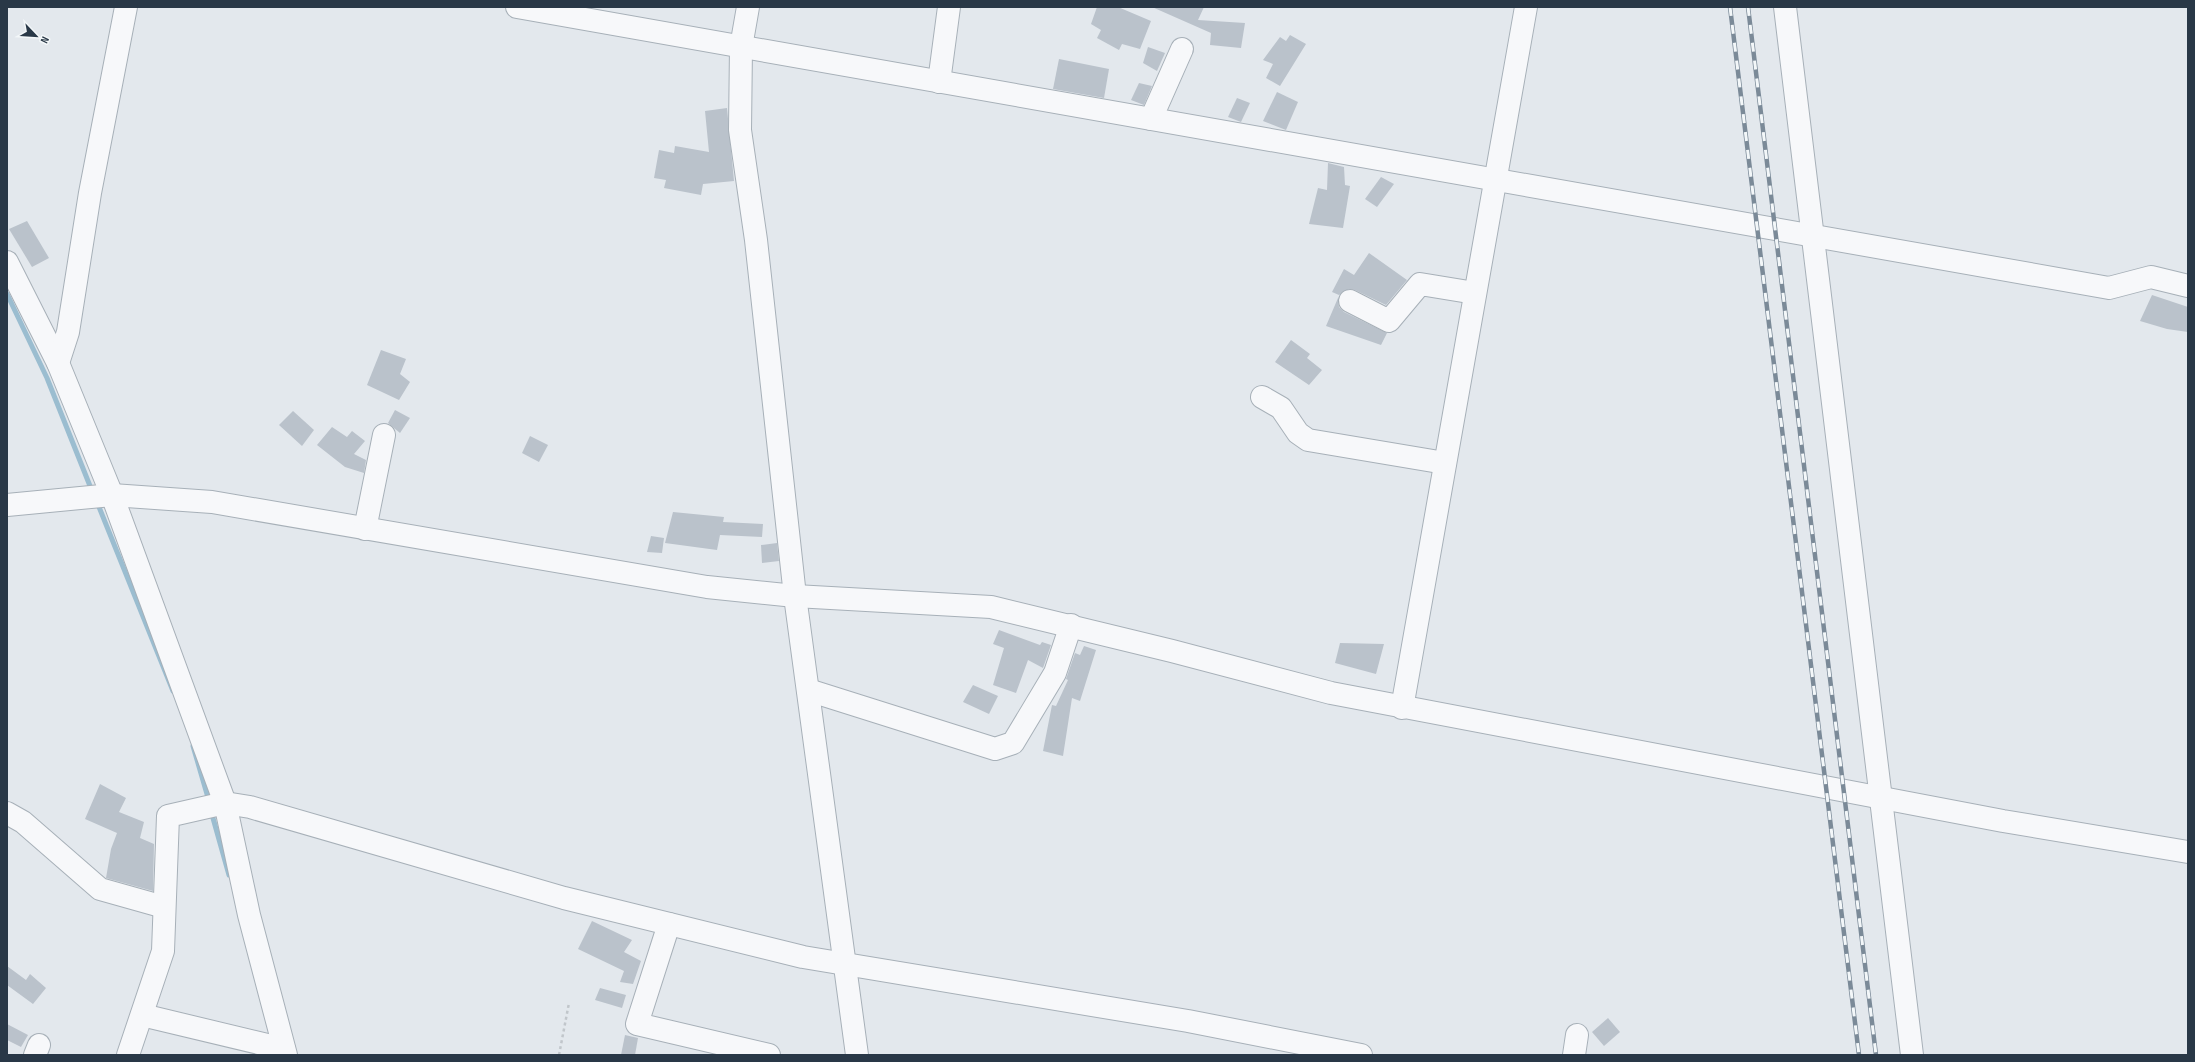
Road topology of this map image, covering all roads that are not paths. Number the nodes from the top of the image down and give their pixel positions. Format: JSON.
{"nodes":[{"id":1,"x":126,"y":7,"type":"edge"},
{"id":2,"x":517,"y":7,"type":"edge"},
{"id":3,"x":748,"y":7,"type":"edge"},
{"id":4,"x":949,"y":7,"type":"edge"},
{"id":5,"x":1526,"y":7,"type":"edge"},
{"id":6,"x":1785,"y":7,"type":"edge"},
{"id":7,"x":741,"y":47,"type":"junction"},
{"id":8,"x":1182,"y":49,"type":"dead end"},
{"id":9,"x":939,"y":82,"type":"junction"},
{"id":10,"x":1151,"y":119,"type":"junction"},
{"id":11,"x":1495,"y":179,"type":"junction"},
{"id":12,"x":1814,"y":237,"type":"junction"},
{"id":13,"x":7,"y":262,"type":"edge"},
{"id":14,"x":2188,"y":286,"type":"edge"},
{"id":15,"x":1475,"y":292,"type":"junction"},
{"id":16,"x":1350,"y":301,"type":"dead end"},
{"id":17,"x":58,"y":363,"type":"junction"},
{"id":18,"x":1262,"y":397,"type":"dead end"},
{"id":19,"x":384,"y":435,"type":"dead end"},
{"id":20,"x":1445,"y":463,"type":"junction"},
{"id":21,"x":112,"y":495,"type":"junction"},
{"id":22,"x":7,"y":505,"type":"edge"},
{"id":23,"x":366,"y":529,"type":"junction"},
{"id":24,"x":795,"y":596,"type":"junction"},
{"id":25,"x":1071,"y":626,"type":"junction"},
{"id":26,"x":808,"y":690,"type":"junction"},
{"id":27,"x":1402,"y":708,"type":"junction"},
{"id":28,"x":1881,"y":797,"type":"junction"},
{"id":29,"x":225,"y":804,"type":"junction"},
{"id":30,"x":7,"y":813,"type":"edge"},
{"id":31,"x":2188,"y":852,"type":"edge"},
{"id":32,"x":164,"y":907,"type":"junction"},
{"id":33,"x":669,"y":924,"type":"junction"},
{"id":34,"x":844,"y":964,"type":"junction"},
{"id":35,"x":142,"y":1015,"type":"junction"},
{"id":36,"x":285,"y":1052,"type":"edge"},
{"id":37,"x":128,"y":1055,"type":"edge"},
{"id":38,"x":769,"y":1055,"type":"edge"},
{"id":39,"x":857,"y":1055,"type":"edge"},
{"id":40,"x":1360,"y":1055,"type":"edge"},
{"id":41,"x":1912,"y":1055,"type":"edge"}],
"edges":[{"from":1,"to":17,"type":"street"},
{"from":2,"to":7,"type":"street"},
{"from":3,"to":7,"type":"street"},
{"from":4,"to":9,"type":"street"},
{"from":5,"to":11,"type":"street"},
{"from":6,"to":12,"type":"street"},
{"from":7,"to":9,"type":"street"},
{"from":7,"to":24,"type":"street"},
{"from":8,"to":10,"type":"street"},
{"from":9,"to":10,"type":"street"},
{"from":10,"to":11,"type":"street"},
{"from":11,"to":12,"type":"street"},
{"from":11,"to":15,"type":"street"},
{"from":12,"to":14,"type":"street"},
{"from":12,"to":28,"type":"street"},
{"from":13,"to":17,"type":"street"},
{"from":15,"to":16,"type":"street"},
{"from":15,"to":20,"type":"street"},
{"from":17,"to":21,"type":"street"},
{"from":18,"to":20,"type":"street"},
{"from":19,"to":23,"type":"street"},
{"from":20,"to":27,"type":"street"},
{"from":21,"to":22,"type":"street"},
{"from":21,"to":23,"type":"street"},
{"from":21,"to":29,"type":"street"},
{"from":23,"to":24,"type":"street"},
{"from":24,"to":25,"type":"street"},
{"from":24,"to":26,"type":"street"},
{"from":25,"to":26,"type":"street"},
{"from":25,"to":27,"type":"street"},
{"from":26,"to":34,"type":"street"},
{"from":27,"to":28,"type":"street"},
{"from":28,"to":31,"type":"street"},
{"from":28,"to":41,"type":"street"},
{"from":29,"to":32,"type":"street"},
{"from":29,"to":33,"type":"street"},
{"from":29,"to":36,"type":"street"},
{"from":30,"to":32,"type":"street"},
{"from":32,"to":35,"type":"street"},
{"from":33,"to":34,"type":"street"},
{"from":33,"to":38,"type":"street"},
{"from":34,"to":39,"type":"street"},
{"from":34,"to":40,"type":"street"},
{"from":35,"to":36,"type":"street"},
{"from":35,"to":37,"type":"street"}]}
